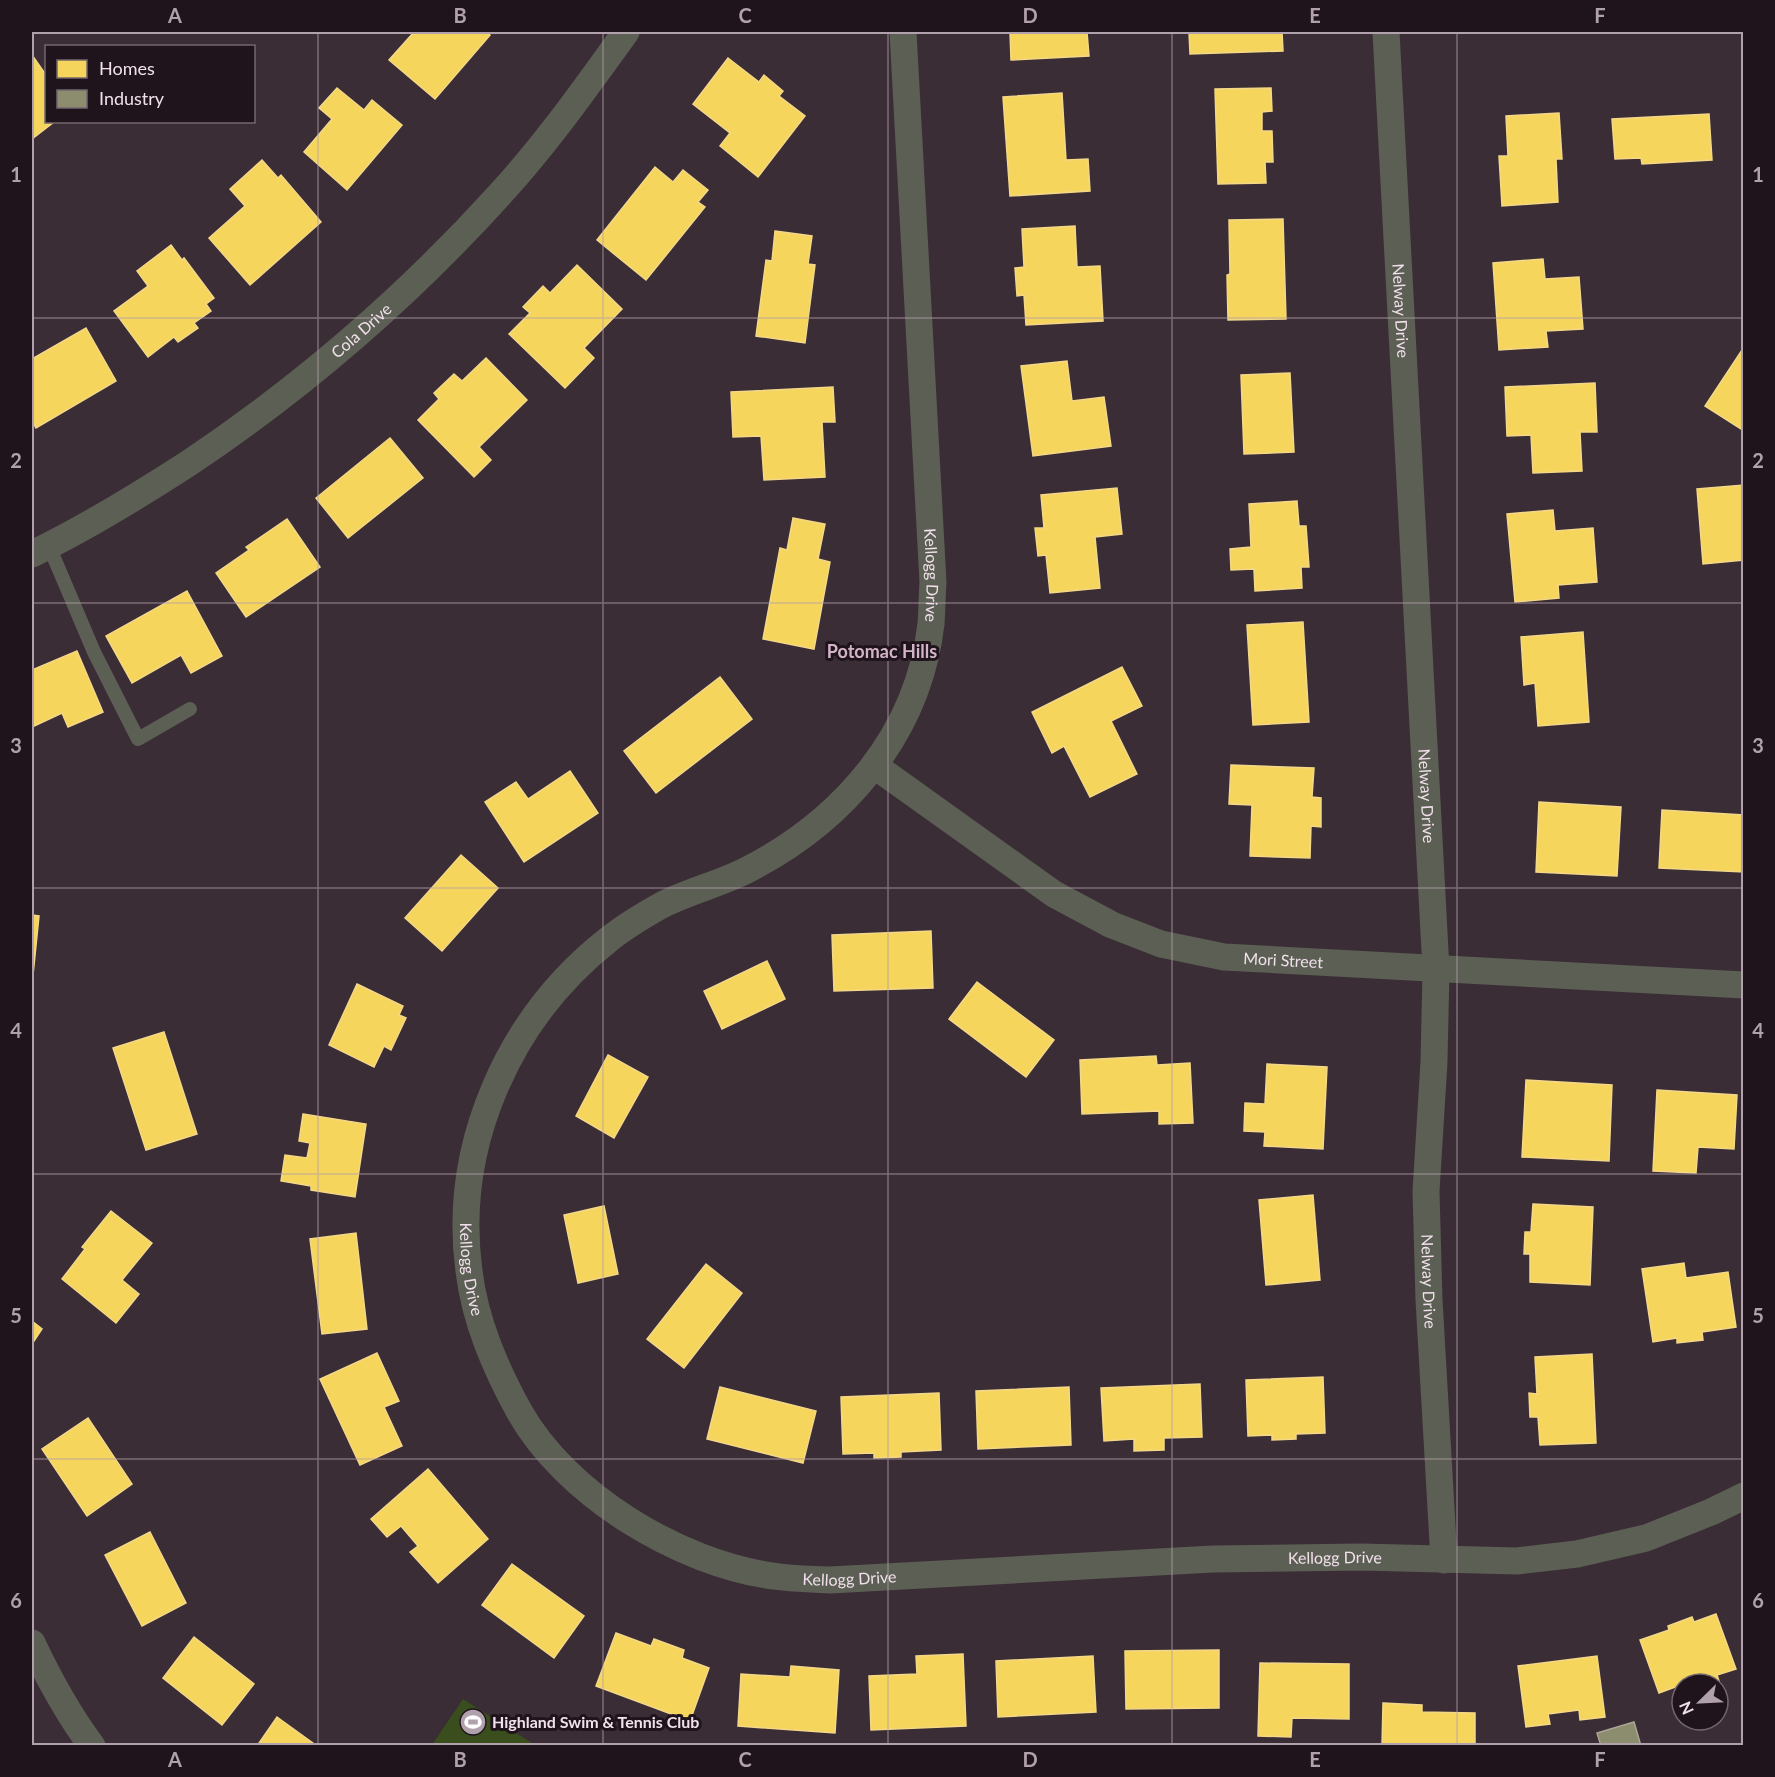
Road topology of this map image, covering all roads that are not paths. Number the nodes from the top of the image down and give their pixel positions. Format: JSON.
{"nodes":[{"id":1,"x":626,"y":32,"type":"edge"},
{"id":2,"x":903,"y":32,"type":"edge"},
{"id":3,"x":1386,"y":32,"type":"edge"},
{"id":4,"x":40,"y":550,"type":"edge"},
{"id":5,"x":190,"y":709,"type":"dead end"},
{"id":6,"x":875,"y":766,"type":"junction"},
{"id":7,"x":1436,"y":969,"type":"junction"},
{"id":8,"x":1743,"y":985,"type":"edge"},
{"id":9,"x":1743,"y":1496,"type":"edge"},
{"id":10,"x":1444,"y":1560,"type":"junction"},
{"id":11,"x":32,"y":1643,"type":"edge"},
{"id":12,"x":92,"y":1746,"type":"edge"}],
"edges":[{"from":1,"to":4,"type":"street","name":"Cola Drive"},
{"from":2,"to":6,"type":"street","name":"Kellogg Drive"},
{"from":3,"to":7,"type":"street","name":"Nelway Drive"},
{"from":4,"to":5,"type":"lane"},
{"from":6,"to":7,"type":"street","name":"Mori Street"},
{"from":6,"to":10,"type":"street","name":"Kellogg Drive"},
{"from":7,"to":8,"type":"street","name":"Mori Street"},
{"from":7,"to":10,"type":"street","name":"Nelway Drive"},
{"from":9,"to":10,"type":"street","name":"Kellogg Drive"},
{"from":11,"to":12,"type":"street"}]}
